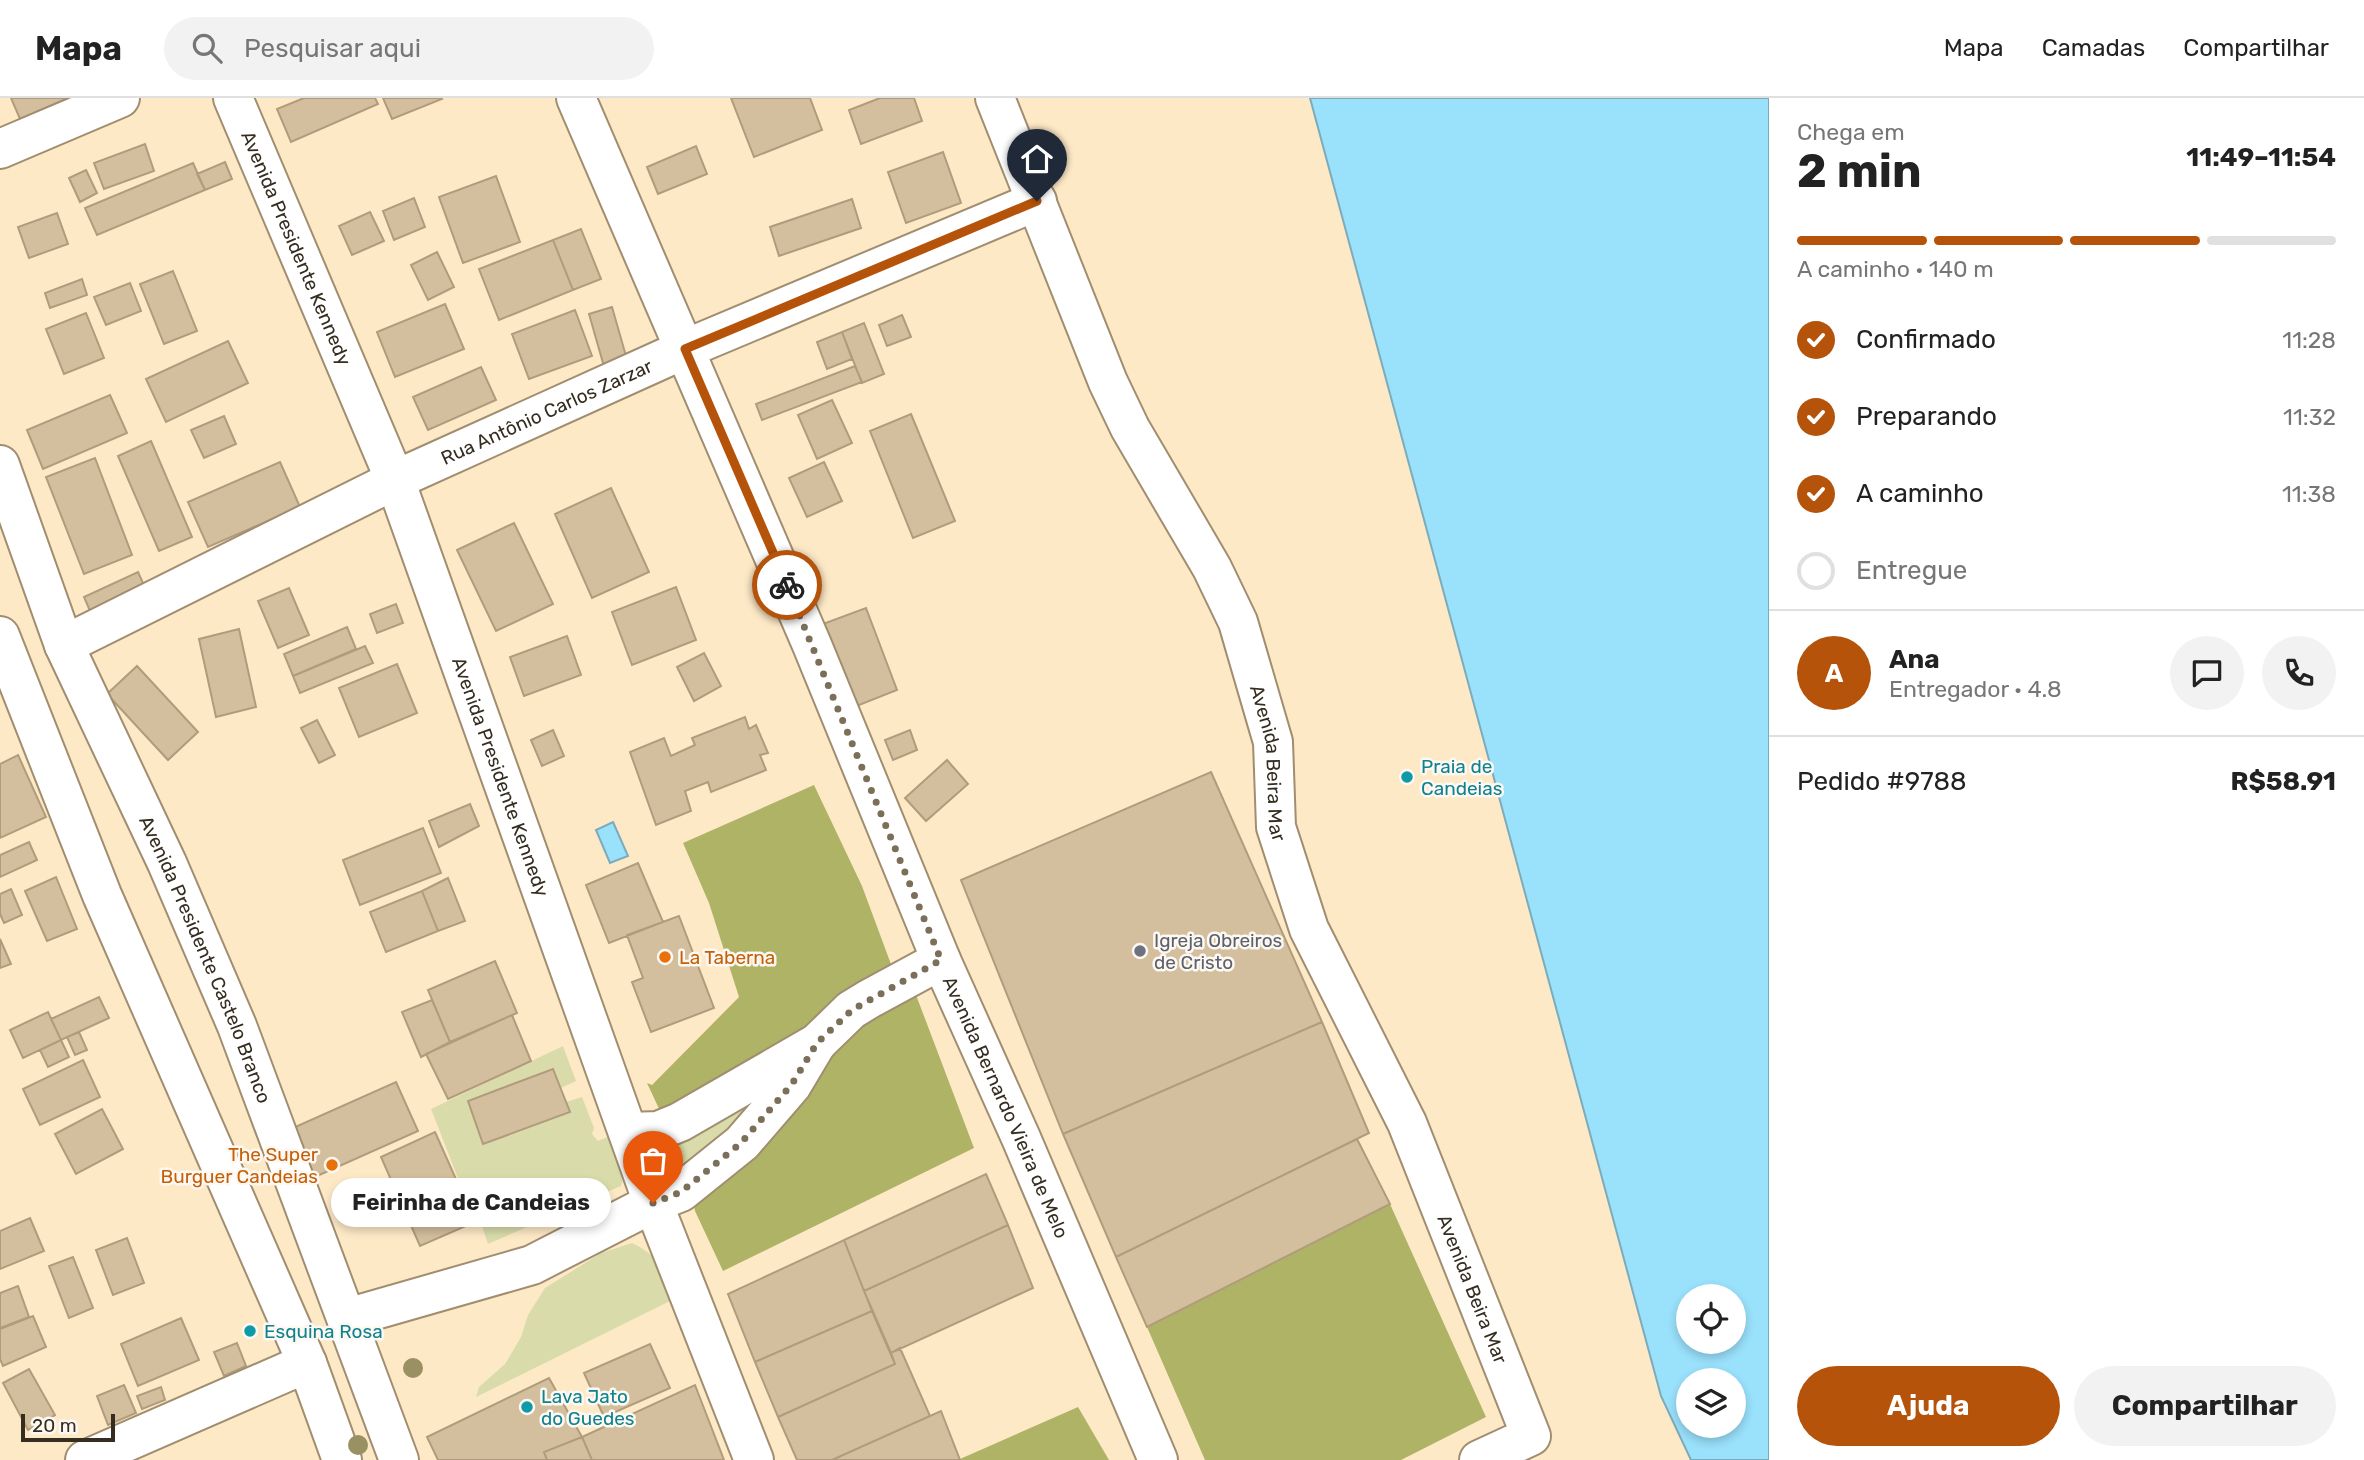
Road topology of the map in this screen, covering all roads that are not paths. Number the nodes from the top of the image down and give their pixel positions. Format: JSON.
{"nodes":[{"id":1,"x":120,"y":98,"type":"edge"},
{"id":2,"x":233,"y":98,"type":"edge"},
{"id":3,"x":576,"y":98,"type":"edge"},
{"id":4,"x":995,"y":98,"type":"edge"},
{"id":5,"x":0,"y":149,"type":"edge"},
{"id":6,"x":1037,"y":201,"type":"junction"},
{"id":7,"x":685,"y":349,"type":"junction"},
{"id":8,"x":0,"y":465,"type":"edge"},
{"id":9,"x":395,"y":480,"type":"junction"},
{"id":10,"x":1,"y":642,"type":"edge"},
{"id":11,"x":64,"y":645,"type":"junction"},
{"id":12,"x":941,"y":960,"type":"junction"},
{"id":13,"x":817,"y":1043,"type":"junction"},
{"id":14,"x":629,"y":1132,"type":"junction"},
{"id":15,"x":653,"y":1203,"type":"junction"},
{"id":16,"x":347,"y":1318,"type":"junction"},
{"id":17,"x":307,"y":1363,"type":"junction"},
{"id":18,"x":85,"y":1460,"type":"edge"},
{"id":19,"x":342,"y":1460,"type":"edge"},
{"id":20,"x":399,"y":1460,"type":"edge"},
{"id":21,"x":754,"y":1460,"type":"edge"},
{"id":22,"x":1158,"y":1460,"type":"edge"},
{"id":23,"x":1479,"y":1460,"type":"edge"}],
"edges":[{"from":1,"to":5,"type":"street"},
{"from":2,"to":9,"type":"street","name":"Avenida Presidente Kennedy"},
{"from":3,"to":7,"type":"street","name":"Avenida Bernardo Vieira de Melo"},
{"from":4,"to":6,"type":"street","name":"Avenida Beira Mar"},
{"from":6,"to":7,"type":"street","name":"Rua Antônio Carlos Zarzar"},
{"from":6,"to":23,"type":"street","name":"Avenida Beira Mar"},
{"from":7,"to":9,"type":"street","name":"Rua Antônio Carlos Zarzar"},
{"from":7,"to":12,"type":"street","name":"Avenida Bernardo Vieira de Melo"},
{"from":8,"to":11,"type":"street","name":"Avenida Presidente Castelo Branco"},
{"from":9,"to":11,"type":"street","name":"Rua Antônio Carlos Zarzar"},
{"from":9,"to":14,"type":"street","name":"Avenida Presidente Kennedy"},
{"from":10,"to":17,"type":"street"},
{"from":11,"to":16,"type":"street","name":"Avenida Presidente Castelo Branco"},
{"from":12,"to":13,"type":"street"},
{"from":12,"to":22,"type":"street","name":"Avenida Bernardo Vieira de Melo"},
{"from":13,"to":14,"type":"street"},
{"from":13,"to":15,"type":"street"},
{"from":14,"to":15,"type":"street","name":"Avenida Presidente Kennedy"},
{"from":15,"to":16,"type":"street"},
{"from":15,"to":21,"type":"street","name":"Avenida Presidente Kennedy"},
{"from":16,"to":20,"type":"street","name":"Avenida Presidente Castelo Branco"},
{"from":17,"to":18,"type":"street"},
{"from":17,"to":19,"type":"street"}]}
